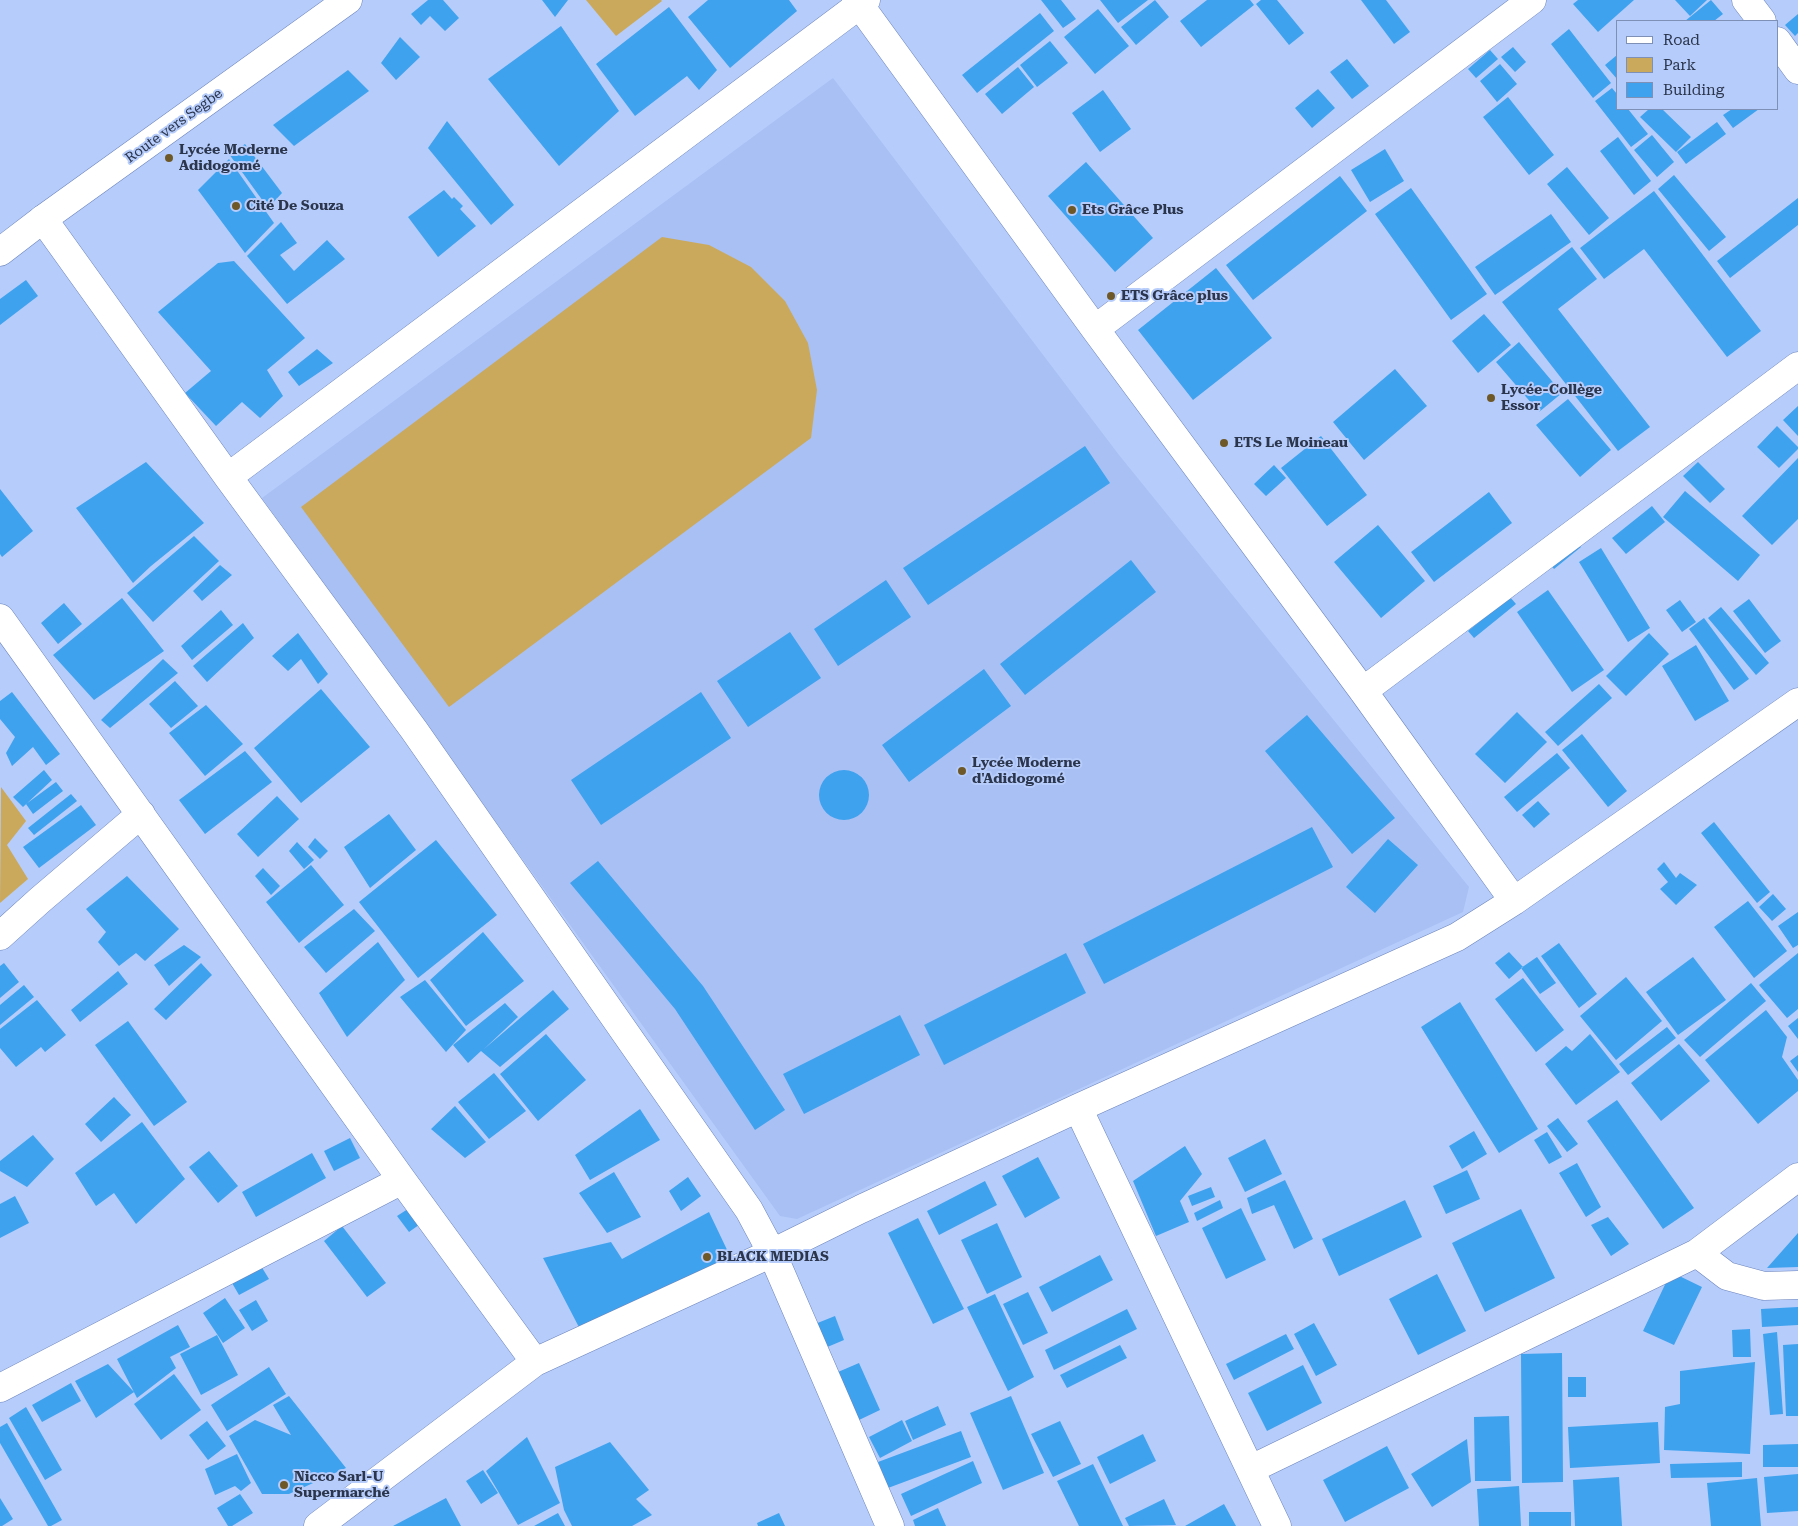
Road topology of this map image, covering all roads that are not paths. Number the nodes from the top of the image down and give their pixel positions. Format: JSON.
{"nodes":[{"id":1,"x":348,"y":0,"type":"edge"},
{"id":2,"x":1532,"y":0,"type":"edge"},
{"id":3,"x":1746,"y":0,"type":"edge"},
{"id":4,"x":860,"y":2,"type":"edge"},
{"id":5,"x":1761,"y":20,"type":"edge"},
{"id":6,"x":1778,"y":42,"type":"edge"},
{"id":7,"x":1798,"y":70,"type":"edge"},
{"id":8,"x":43,"y":220,"type":"junction"},
{"id":9,"x":0,"y":252,"type":"edge"},
{"id":10,"x":1095,"y":329,"type":"junction"},
{"id":11,"x":1798,"y":366,"type":"edge"},
{"id":12,"x":228,"y":477,"type":"junction"},
{"id":13,"x":0,"y":618,"type":"edge"},
{"id":14,"x":1363,"y":691,"type":"junction"},
{"id":15,"x":1798,"y":702,"type":"edge"},
{"id":16,"x":141,"y":814,"type":"junction"},
{"id":17,"x":1514,"y":901,"type":"junction"},
{"id":18,"x":0,"y":936,"type":"edge"},
{"id":19,"x":1078,"y":1108,"type":"junction"},
{"id":20,"x":1798,"y":1177,"type":"edge"},
{"id":21,"x":402,"y":1180,"type":"junction"},
{"id":22,"x":772,"y":1253,"type":"junction"},
{"id":23,"x":1697,"y":1253,"type":"junction"},
{"id":24,"x":1798,"y":1286,"type":"edge"},
{"id":25,"x":535,"y":1362,"type":"junction"},
{"id":26,"x":0,"y":1388,"type":"edge"},
{"id":27,"x":1251,"y":1469,"type":"junction"},
{"id":28,"x":318,"y":1526,"type":"edge"},
{"id":29,"x":890,"y":1526,"type":"edge"},
{"id":30,"x":1277,"y":1526,"type":"edge"}],
"edges":[{"from":1,"to":8,"type":"street","name":"Route vers Segbe"},
{"from":2,"to":10,"type":"street"},
{"from":3,"to":5,"type":"street"},
{"from":4,"to":10,"type":"street"},
{"from":4,"to":12,"type":"street"},
{"from":6,"to":7,"type":"street"},
{"from":8,"to":9,"type":"street","name":"Route vers Segbe"},
{"from":8,"to":12,"type":"street"},
{"from":10,"to":14,"type":"street"},
{"from":11,"to":14,"type":"street"},
{"from":12,"to":22,"type":"street"},
{"from":13,"to":16,"type":"street"},
{"from":14,"to":17,"type":"street"},
{"from":15,"to":17,"type":"street"},
{"from":16,"to":18,"type":"street"},
{"from":16,"to":21,"type":"street"},
{"from":17,"to":19,"type":"street"},
{"from":19,"to":22,"type":"street"},
{"from":19,"to":27,"type":"street"},
{"from":20,"to":23,"type":"street"},
{"from":21,"to":25,"type":"street"},
{"from":21,"to":26,"type":"street"},
{"from":22,"to":25,"type":"street"},
{"from":22,"to":29,"type":"street"},
{"from":23,"to":24,"type":"street"},
{"from":23,"to":27,"type":"street"},
{"from":25,"to":28,"type":"street"},
{"from":27,"to":30,"type":"street"}]}
